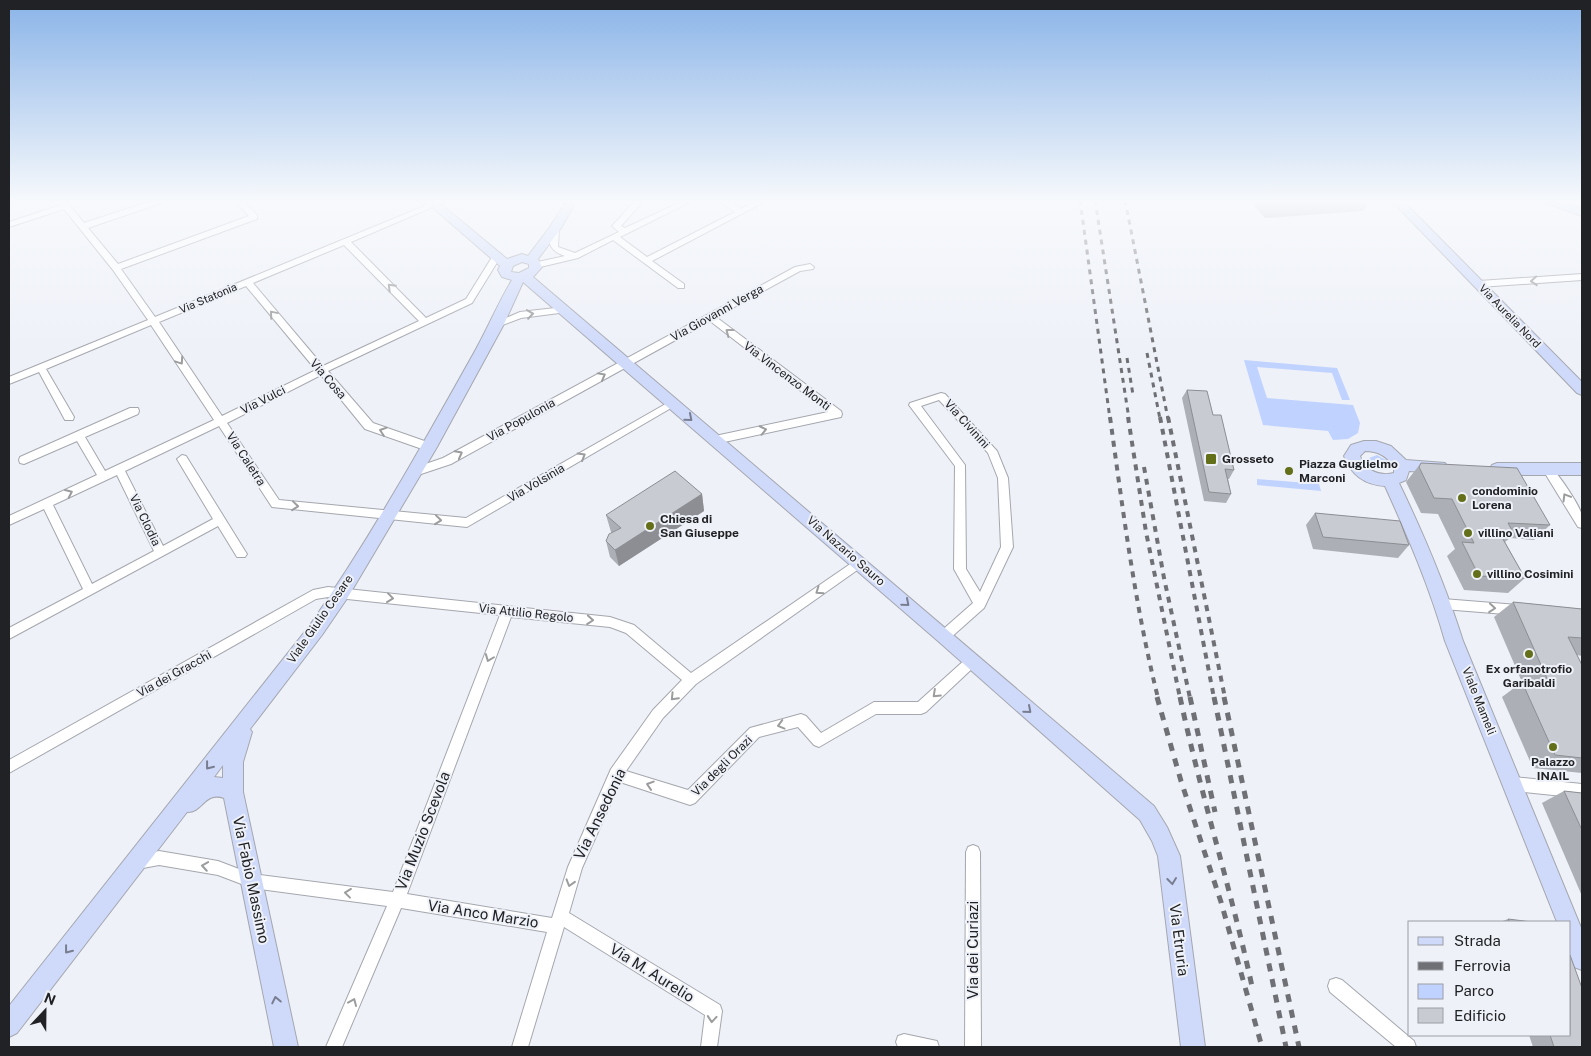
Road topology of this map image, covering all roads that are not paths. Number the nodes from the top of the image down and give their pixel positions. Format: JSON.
{"nodes":[{"id":1,"x":100,"y":249,"type":"edge"},
{"id":2,"x":167,"y":249,"type":"edge"},
{"id":3,"x":325,"y":249,"type":"edge"},
{"id":4,"x":353,"y":249,"type":"edge"},
{"id":5,"x":489,"y":249,"type":"edge"},
{"id":6,"x":531,"y":249,"type":"edge"},
{"id":7,"x":542,"y":249,"type":"edge"},
{"id":8,"x":557,"y":249,"type":"edge"},
{"id":9,"x":588,"y":249,"type":"edge"},
{"id":10,"x":632,"y":249,"type":"edge"},
{"id":11,"x":668,"y":249,"type":"edge"},
{"id":12,"x":1445,"y":249,"type":"edge"},
{"id":13,"x":496,"y":256,"type":"junction"},
{"id":14,"x":574,"y":256,"type":"junction"},
{"id":15,"x":647,"y":260,"type":"junction"},
{"id":16,"x":534,"y":262,"type":"junction"},
{"id":17,"x":508,"y":266,"type":"junction"},
{"id":18,"x":810,"y":267,"type":"dead end"},
{"id":19,"x":116,"y":268,"type":"junction"},
{"id":20,"x":522,"y":277,"type":"junction"},
{"id":21,"x":1582,"y":277,"type":"edge"},
{"id":22,"x":246,"y":282,"type":"junction"},
{"id":23,"x":1479,"y":284,"type":"junction"},
{"id":24,"x":680,"y":286,"type":"dead end"},
{"id":25,"x":510,"y":294,"type":"junction"},
{"id":26,"x":564,"y":310,"type":"junction"},
{"id":27,"x":710,"y":317,"type":"junction"},
{"id":28,"x":153,"y":321,"type":"junction"},
{"id":29,"x":425,"y":322,"type":"junction"},
{"id":30,"x":497,"y":324,"type":"junction"},
{"id":31,"x":626,"y":363,"type":"junction"},
{"id":32,"x":41,"y":368,"type":"junction"},
{"id":33,"x":321,"y":371,"type":"junction"},
{"id":34,"x":9,"y":381,"type":"edge"},
{"id":35,"x":1582,"y":390,"type":"edge"},
{"id":36,"x":673,"y":404,"type":"junction"},
{"id":37,"x":134,"y":411,"type":"dead end"},
{"id":38,"x":69,"y":417,"type":"dead end"},
{"id":39,"x":221,"y":421,"type":"junction"},
{"id":40,"x":79,"y":435,"type":"junction"},
{"id":41,"x":715,"y":440,"type":"junction"},
{"id":42,"x":430,"y":447,"type":"junction"},
{"id":43,"x":182,"y":459,"type":"dead end"},
{"id":44,"x":24,"y":460,"type":"dead end"},
{"id":45,"x":1402,"y":465,"type":"junction"},
{"id":46,"x":1459,"y":468,"type":"edge"},
{"id":47,"x":1582,"y":468,"type":"edge"},
{"id":48,"x":120,"y":469,"type":"junction"},
{"id":49,"x":1484,"y":469,"type":"edge"},
{"id":50,"x":1548,"y":470,"type":"junction"},
{"id":51,"x":414,"y":472,"type":"junction"},
{"id":52,"x":103,"y":477,"type":"junction"},
{"id":53,"x":1390,"y":480,"type":"junction"},
{"id":54,"x":47,"y":503,"type":"junction"},
{"id":55,"x":389,"y":515,"type":"junction"},
{"id":56,"x":220,"y":520,"type":"junction"},
{"id":57,"x":9,"y":521,"type":"edge"},
{"id":58,"x":1582,"y":524,"type":"edge"},
{"id":59,"x":160,"y":553,"type":"junction"},
{"id":60,"x":241,"y":554,"type":"dead end"},
{"id":61,"x":859,"y":563,"type":"junction"},
{"id":62,"x":89,"y":590,"type":"junction"},
{"id":63,"x":342,"y":592,"type":"junction"},
{"id":64,"x":980,"y":604,"type":"junction"},
{"id":65,"x":1443,"y":604,"type":"junction"},
{"id":66,"x":1526,"y":611,"type":"edge"},
{"id":67,"x":507,"y":612,"type":"junction"},
{"id":68,"x":10,"y":630,"type":"edge"},
{"id":69,"x":944,"y":636,"type":"junction"},
{"id":70,"x":972,"y":661,"type":"junction"},
{"id":71,"x":691,"y":680,"type":"junction"},
{"id":72,"x":250,"y":714,"type":"junction"},
{"id":73,"x":9,"y":767,"type":"edge"},
{"id":74,"x":616,"y":774,"type":"junction"},
{"id":75,"x":1514,"y":784,"type":"junction"},
{"id":76,"x":1582,"y":791,"type":"edge"},
{"id":77,"x":233,"y":792,"type":"junction"},
{"id":78,"x":1160,"y":834,"type":"joint"},
{"id":79,"x":972,"y":852,"type":"dead end"},
{"id":80,"x":143,"y":861,"type":"junction"},
{"id":81,"x":252,"y":881,"type":"junction"},
{"id":82,"x":397,"y":900,"type":"junction"},
{"id":83,"x":92,"y":920,"type":"junction"},
{"id":84,"x":559,"y":921,"type":"junction"},
{"id":85,"x":1568,"y":921,"type":"edge"},
{"id":86,"x":1571,"y":930,"type":"edge"},
{"id":87,"x":1582,"y":959,"type":"edge"},
{"id":88,"x":1336,"y":986,"type":"dead end"},
{"id":89,"x":9,"y":1025,"type":"edge"},
{"id":90,"x":904,"y":1042,"type":"dead end"},
{"id":91,"x":286,"y":1047,"type":"edge"},
{"id":92,"x":334,"y":1047,"type":"edge"},
{"id":93,"x":520,"y":1047,"type":"edge"},
{"id":94,"x":708,"y":1047,"type":"edge"},
{"id":95,"x":931,"y":1047,"type":"edge"},
{"id":96,"x":972,"y":1047,"type":"edge"},
{"id":97,"x":1193,"y":1047,"type":"edge"},
{"id":98,"x":1408,"y":1047,"type":"edge"}],
"edges":[{"from":1,"to":19,"type":"street","name":"Via Caletra"},
{"from":2,"to":19,"type":"street"},
{"from":3,"to":22,"type":"street","name":"Via Statonia"},
{"from":29,"to":4,"type":"street","one_way":true},
{"from":5,"to":13,"type":"street"},
{"from":6,"to":17,"type":"street"},
{"from":7,"to":16,"type":"street"},
{"from":8,"to":14,"type":"street"},
{"from":9,"to":14,"type":"street"},
{"from":10,"to":15,"type":"street"},
{"from":11,"to":15,"type":"street"},
{"from":12,"to":23,"type":"street","name":"Via Aurelia Nord"},
{"from":13,"to":17,"type":"street"},
{"from":13,"to":29,"type":"street","name":"Via Vulci"},
{"from":14,"to":16,"type":"street"},
{"from":15,"to":24,"type":"street"},
{"from":16,"to":17,"type":"street"},
{"from":16,"to":20,"type":"street","name":"Viale Giulio Cesare"},
{"from":17,"to":20,"type":"street"},
{"from":17,"to":25,"type":"street"},
{"from":18,"to":27,"type":"street","name":"Via Giovanni Verga"},
{"from":19,"to":28,"type":"street","name":"Via Caletra"},
{"from":20,"to":25,"type":"street","name":"Viale Giulio Cesare"},
{"from":20,"to":26,"type":"street","name":"Via Nazario Sauro"},
{"from":21,"to":23,"type":"street","one_way":true},
{"from":22,"to":28,"type":"street","name":"Via Statonia"},
{"from":33,"to":22,"type":"street","name":"Via Cosa","one_way":true},
{"from":23,"to":35,"type":"street","name":"Via Aurelia Nord"},
{"from":25,"to":30,"type":"street","name":"Viale Giulio Cesare"},
{"from":30,"to":26,"type":"street","one_way":true},
{"from":26,"to":31,"type":"street","name":"Via Nazario Sauro"},
{"from":27,"to":31,"type":"street","name":"Via Giovanni Verga"},
{"from":41,"to":27,"type":"street","name":"Via Vincenzo Monti","one_way":true},
{"from":28,"to":32,"type":"street","name":"Via Statonia"},
{"from":28,"to":39,"type":"street","name":"Via Caletra","one_way":true},
{"from":29,"to":33,"type":"street","name":"Via Vulci"},
{"from":30,"to":42,"type":"street","name":"Viale Giulio Cesare"},
{"from":31,"to":36,"type":"street","name":"Via Nazario Sauro"},
{"from":51,"to":31,"type":"street","name":"Via Populonia","one_way":true},
{"from":32,"to":34,"type":"street","name":"Via Statonia"},
{"from":32,"to":38,"type":"street"},
{"from":33,"to":39,"type":"street","name":"Via Vulci"},
{"from":42,"to":33,"type":"street","name":"Via Cosa","one_way":true},
{"from":36,"to":41,"type":"street","name":"Via Nazario Sauro","one_way":true},
{"from":55,"to":36,"type":"street","name":"Via Volsinia","one_way":true},
{"from":37,"to":40,"type":"street"},
{"from":39,"to":48,"type":"street","name":"Via Vulci"},
{"from":39,"to":55,"type":"street","name":"Via Caletra","one_way":true},
{"from":40,"to":44,"type":"street"},
{"from":40,"to":52,"type":"street"},
{"from":41,"to":61,"type":"street","name":"Via Nazario Sauro"},
{"from":42,"to":51,"type":"street","name":"Viale Giulio Cesare"},
{"from":43,"to":56,"type":"street"},
{"from":45,"to":46,"type":"street"},
{"from":45,"to":53,"type":"street"},
{"from":45,"to":53,"type":"street"},
{"from":47,"to":50,"type":"street"},
{"from":48,"to":52,"type":"street","name":"Via Vulci"},
{"from":48,"to":59,"type":"street","name":"Via Clodia"},
{"from":49,"to":50,"type":"street"},
{"from":58,"to":50,"type":"street","one_way":true},
{"from":51,"to":55,"type":"street","name":"Viale Giulio Cesare"},
{"from":54,"to":52,"type":"street","name":"Via Vulci","one_way":true},
{"from":53,"to":65,"type":"street","name":"Viale Mameli"},
{"from":54,"to":57,"type":"street","name":"Via Vulci"},
{"from":54,"to":62,"type":"street"},
{"from":55,"to":63,"type":"street","name":"Viale Giulio Cesare"},
{"from":56,"to":59,"type":"street"},
{"from":56,"to":60,"type":"street"},
{"from":59,"to":62,"type":"street","name":"Via Clodia"},
{"from":61,"to":69,"type":"street","name":"Via Nazario Sauro","one_way":true},
{"from":61,"to":71,"type":"street","name":"Via Ansedonia","one_way":true},
{"from":62,"to":68,"type":"street","name":"Via Clodia"},
{"from":63,"to":67,"type":"street","name":"Via Attilio Regolo","one_way":true},
{"from":63,"to":72,"type":"street","name":"Viale Giulio Cesare"},
{"from":63,"to":73,"type":"street","name":"Via dei Gracchi"},
{"from":64,"to":64,"type":"street","name":"Via Civinini"},
{"from":64,"to":69,"type":"street","name":"Via Civinini"},
{"from":65,"to":66,"type":"street","one_way":true},
{"from":65,"to":75,"type":"street","name":"Viale Mameli"},
{"from":67,"to":71,"type":"street","name":"Via Attilio Regolo","one_way":true},
{"from":67,"to":82,"type":"street","name":"Via Muzio Scevola","one_way":true},
{"from":69,"to":70,"type":"street","name":"Via Nazario Sauro"},
{"from":70,"to":74,"type":"street","name":"Via degli Orazi","one_way":true},
{"from":70,"to":78,"type":"street","name":"Via Nazario Sauro","one_way":true},
{"from":71,"to":74,"type":"street","name":"Via Ansedonia","one_way":true},
{"from":72,"to":77,"type":"street","name":"Via Fabio Massimo"},
{"from":72,"to":83,"type":"street","name":"Viale Giulio Cesare","one_way":true},
{"from":74,"to":84,"type":"street","name":"Via Ansedonia","one_way":true},
{"from":75,"to":76,"type":"street"},
{"from":75,"to":85,"type":"street","name":"Viale Mameli"},
{"from":77,"to":80,"type":"street","name":"Viale Giulio Cesare"},
{"from":77,"to":81,"type":"street","name":"Via Fabio Massimo"},
{"from":78,"to":97,"type":"street","name":"Via Etruria","one_way":true},
{"from":79,"to":96,"type":"street","name":"Via dei Curiazi"},
{"from":81,"to":80,"type":"street","name":"Via Anco Marzio","one_way":true},
{"from":80,"to":83,"type":"street","name":"Viale Giulio Cesare"},
{"from":82,"to":81,"type":"street","name":"Via Anco Marzio","one_way":true},
{"from":91,"to":81,"type":"street","name":"Via Fabio Massimo","one_way":true},
{"from":82,"to":84,"type":"street","name":"Via Anco Marzio"},
{"from":92,"to":82,"type":"street","name":"Via Muzio Scevola","one_way":true},
{"from":83,"to":89,"type":"street","name":"Viale Giulio Cesare","one_way":true},
{"from":84,"to":93,"type":"street","name":"Via Ansedonia"},
{"from":84,"to":94,"type":"street","name":"Via M. Aurelio","one_way":true},
{"from":86,"to":87,"type":"street"},
{"from":88,"to":98,"type":"street"},
{"from":90,"to":95,"type":"street"}]}
